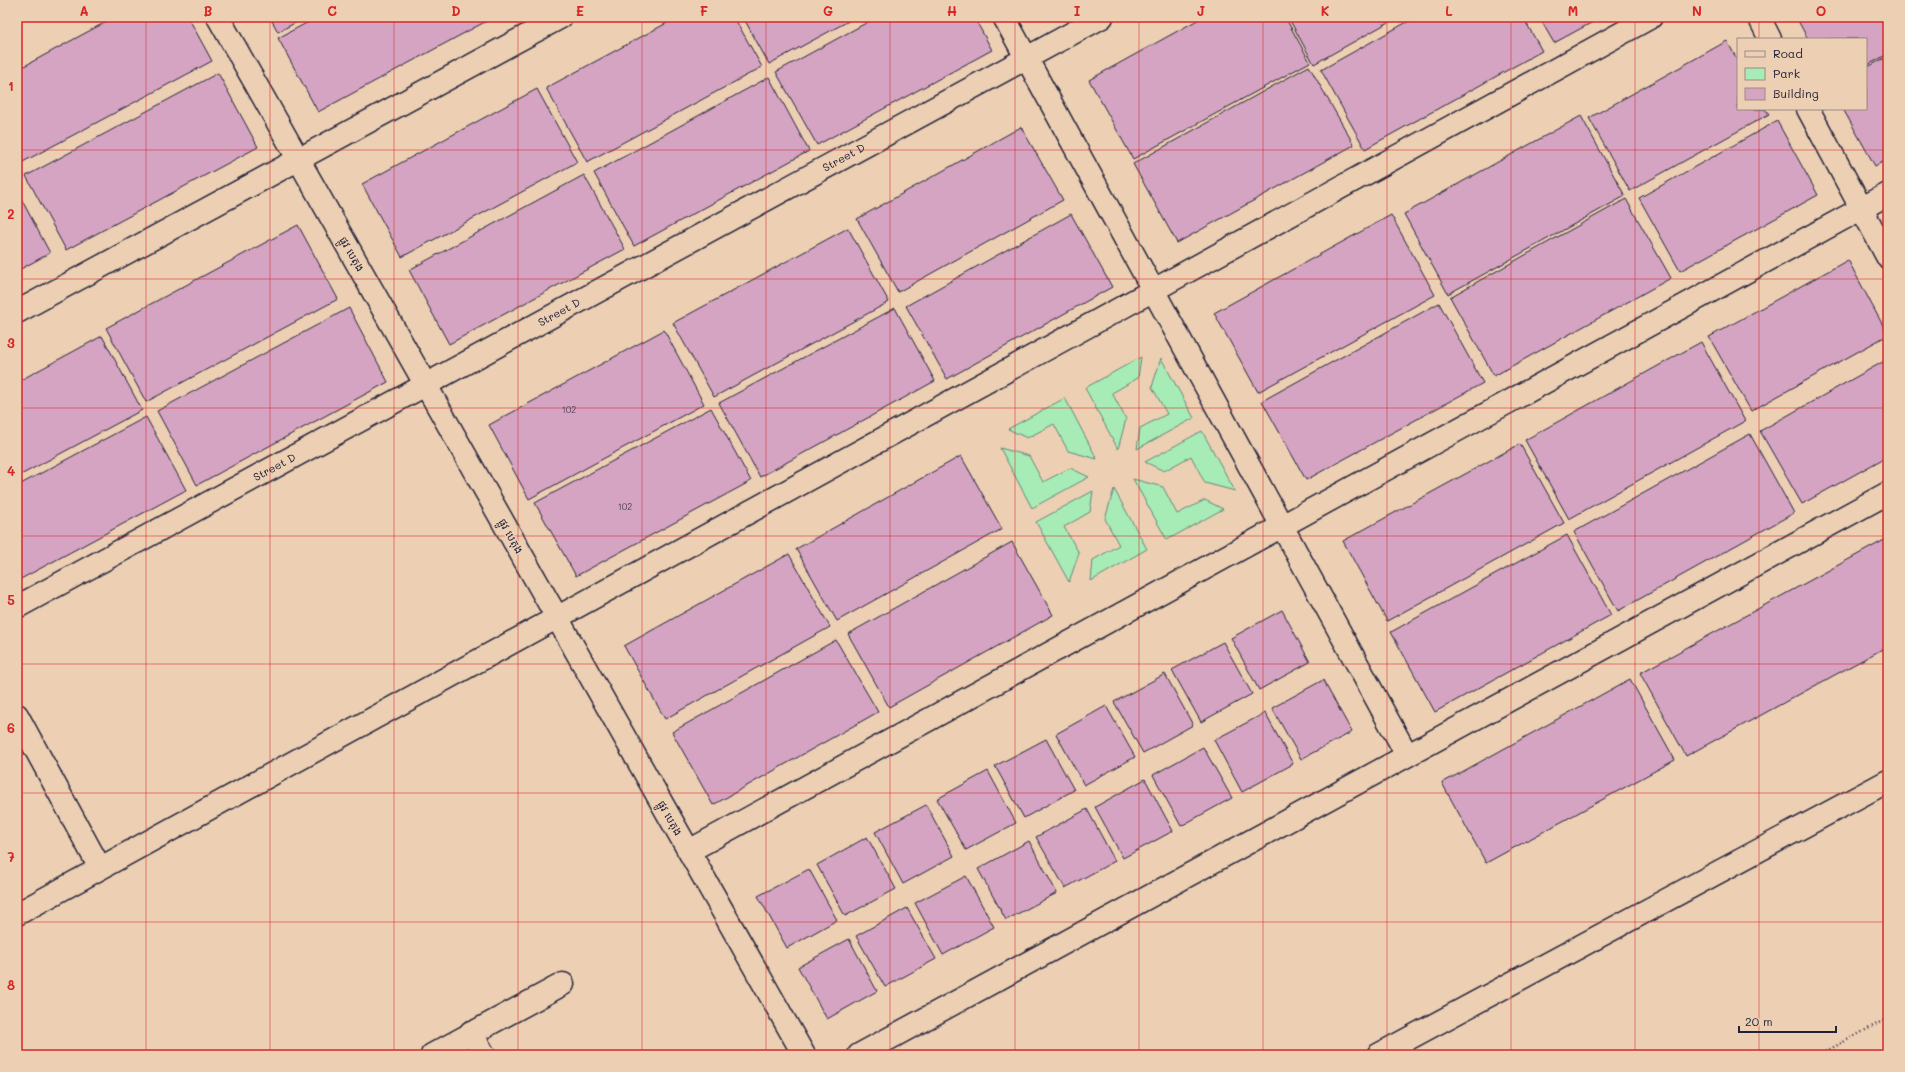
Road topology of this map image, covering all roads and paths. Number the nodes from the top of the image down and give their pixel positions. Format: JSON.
{"nodes":[{"id":1,"x":218,"y":17,"type":"edge"},
{"id":2,"x":561,"y":17,"type":"edge"},
{"id":3,"x":1004,"y":17,"type":"edge"},
{"id":4,"x":1102,"y":17,"type":"edge"},
{"id":5,"x":1651,"y":17,"type":"edge"},
{"id":6,"x":1759,"y":17,"type":"edge"},
{"id":7,"x":1770,"y":38,"type":"edge"},
{"id":8,"x":1026,"y":58,"type":"junction"},
{"id":9,"x":1809,"y":110,"type":"edge"},
{"id":10,"x":298,"y":159,"type":"junction"},
{"id":11,"x":1888,"y":194,"type":"edge"},
{"id":12,"x":1861,"y":209,"type":"junction"},
{"id":13,"x":1888,"y":258,"type":"edge"},
{"id":14,"x":1153,"y":290,"type":"junction"},
{"id":15,"x":17,"y":312,"type":"edge"},
{"id":16,"x":426,"y":384,"type":"junction"},
{"id":17,"x":1888,"y":493,"type":"edge"},
{"id":18,"x":1282,"y":526,"type":"junction"},
{"id":19,"x":17,"y":607,"type":"edge"},
{"id":20,"x":556,"y":617,"type":"junction"},
{"id":21,"x":17,"y":715,"type":"edge"},
{"id":22,"x":1407,"y":755,"type":"junction"},
{"id":23,"x":1888,"y":782,"type":"edge"},
{"id":24,"x":689,"y":851,"type":"junction"},
{"id":25,"x":100,"y":868,"type":"junction"},
{"id":26,"x":17,"y":914,"type":"edge"},
{"id":27,"x":563,"y":984,"type":"dead end"},
{"id":28,"x":1888,"y":1018,"type":"edge"},
{"id":29,"x":471,"y":1032,"type":"junction"},
{"id":30,"x":432,"y":1055,"type":"edge"},
{"id":31,"x":484,"y":1055,"type":"edge"},
{"id":32,"x":804,"y":1055,"type":"edge"},
{"id":33,"x":859,"y":1055,"type":"edge"},
{"id":34,"x":1378,"y":1055,"type":"edge"},
{"id":35,"x":1819,"y":1055,"type":"edge"}],
"edges":[{"from":1,"to":10,"type":"street","name":"ផ្លូវ បេតុង"},
{"from":2,"to":10,"type":"street"},
{"from":3,"to":8,"type":"street"},
{"from":4,"to":8,"type":"street","name":"Street D"},
{"from":5,"to":14,"type":"street"},
{"from":6,"to":7,"type":"street"},
{"from":8,"to":14,"type":"street"},
{"from":8,"to":16,"type":"street","name":"Street D"},
{"from":9,"to":12,"type":"street"},
{"from":10,"to":15,"type":"street"},
{"from":10,"to":16,"type":"street","name":"ផ្លូវ បេតុង"},
{"from":11,"to":12,"type":"street"},
{"from":12,"to":13,"type":"street"},
{"from":12,"to":18,"type":"street"},
{"from":14,"to":18,"type":"street"},
{"from":14,"to":20,"type":"street"},
{"from":16,"to":19,"type":"street","name":"Street D"},
{"from":16,"to":20,"type":"street","name":"ផ្លូវ បេតុង"},
{"from":17,"to":22,"type":"street"},
{"from":18,"to":22,"type":"street"},
{"from":18,"to":24,"type":"street"},
{"from":20,"to":24,"type":"street","name":"ផ្លូវ បេតុង"},
{"from":20,"to":25,"type":"street"},
{"from":21,"to":25,"type":"street"},
{"from":22,"to":33,"type":"street"},
{"from":23,"to":34,"type":"street"},
{"from":24,"to":32,"type":"street","name":"ផ្លូវ បេតុង"},
{"from":25,"to":26,"type":"street"},
{"from":27,"to":29,"type":"street"},
{"from":28,"to":35,"type":"path"},
{"from":29,"to":30,"type":"street"},
{"from":29,"to":31,"type":"street"}]}
